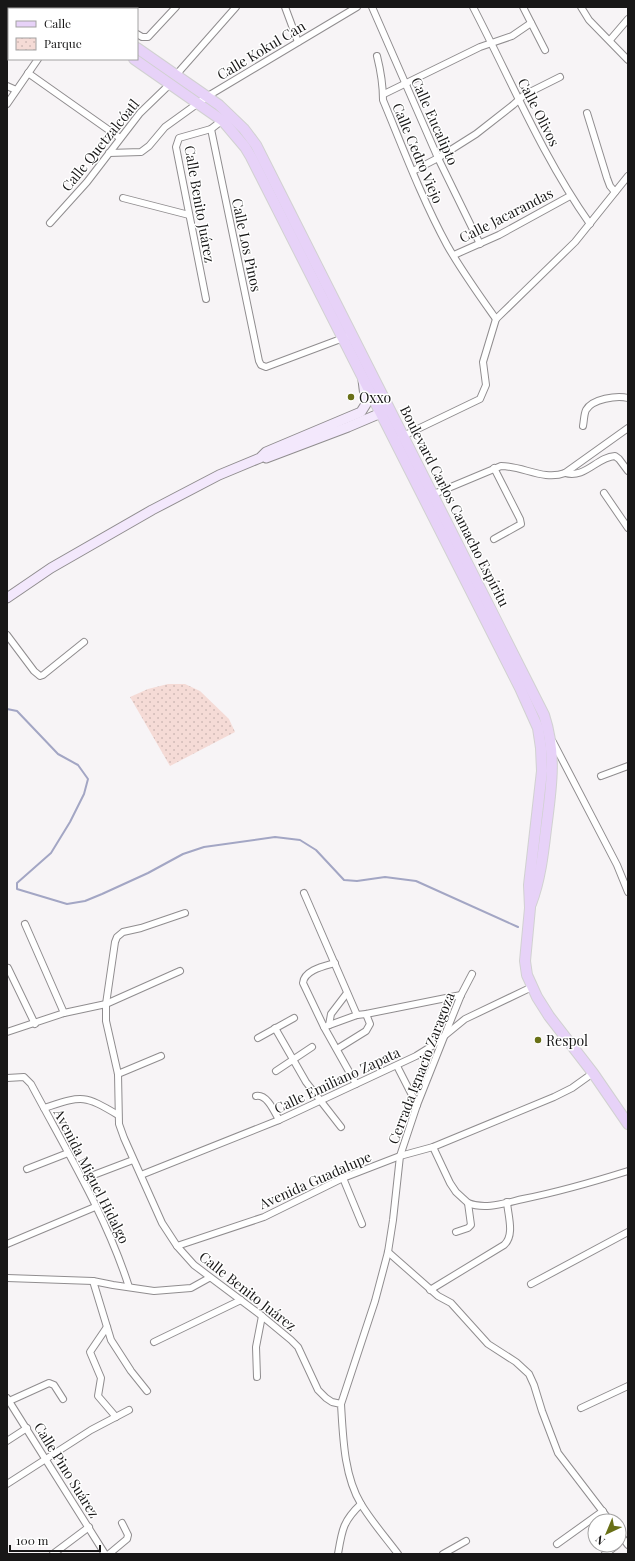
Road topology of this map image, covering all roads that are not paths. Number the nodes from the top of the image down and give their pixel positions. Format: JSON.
{"nodes":[{"id":1,"x":176,"y":7,"type":"edge"},
{"id":2,"x":236,"y":7,"type":"edge"},
{"id":3,"x":285,"y":7,"type":"edge"},
{"id":4,"x":357,"y":7,"type":"edge"},
{"id":5,"x":372,"y":7,"type":"edge"},
{"id":6,"x":473,"y":7,"type":"edge"},
{"id":7,"x":523,"y":7,"type":"edge"},
{"id":8,"x":581,"y":7,"type":"edge"},
{"id":9,"x":627,"y":21,"type":"edge"},
{"id":10,"x":531,"y":23,"type":"junction"},
{"id":11,"x":138,"y":34,"type":"edge"},
{"id":12,"x":610,"y":40,"type":"junction"},
{"id":13,"x":298,"y":42,"type":"junction"},
{"id":14,"x":492,"y":43,"type":"junction"},
{"id":15,"x":138,"y":49,"type":"edge"},
{"id":16,"x":545,"y":50,"type":"dead end"},
{"id":17,"x":377,"y":56,"type":"dead end"},
{"id":18,"x":627,"y":56,"type":"edge"},
{"id":19,"x":37,"y":60,"type":"edge"},
{"id":20,"x":135,"y":60,"type":"edge"},
{"id":21,"x":28,"y":73,"type":"junction"},
{"id":22,"x":176,"y":75,"type":"junction"},
{"id":23,"x":560,"y":76,"type":"dead end"},
{"id":24,"x":170,"y":84,"type":"junction"},
{"id":25,"x":405,"y":84,"type":"junction"},
{"id":26,"x":7,"y":86,"type":"edge"},
{"id":27,"x":16,"y":90,"type":"junction"},
{"id":28,"x":384,"y":94,"type":"junction"},
{"id":29,"x":208,"y":96,"type":"junction"},
{"id":30,"x":518,"y":100,"type":"junction"},
{"id":31,"x":199,"y":103,"type":"junction"},
{"id":32,"x":7,"y":104,"type":"edge"},
{"id":33,"x":587,"y":113,"type":"dead end"},
{"id":34,"x":227,"y":117,"type":"junction"},
{"id":35,"x":211,"y":129,"type":"junction"},
{"id":36,"x":120,"y":138,"type":"junction"},
{"id":37,"x":109,"y":153,"type":"junction"},
{"id":38,"x":438,"y":158,"type":"junction"},
{"id":39,"x":413,"y":171,"type":"junction"},
{"id":40,"x":628,"y":176,"type":"edge"},
{"id":41,"x":615,"y":192,"type":"junction"},
{"id":42,"x":570,"y":196,"type":"junction"},
{"id":43,"x":123,"y":198,"type":"dead end"},
{"id":44,"x":189,"y":215,"type":"junction"},
{"id":45,"x":50,"y":223,"type":"dead end"},
{"id":46,"x":590,"y":224,"type":"junction"},
{"id":47,"x":480,"y":244,"type":"junction"},
{"id":48,"x":454,"y":255,"type":"junction"},
{"id":49,"x":206,"y":299,"type":"dead end"},
{"id":50,"x":496,"y":319,"type":"junction"},
{"id":51,"x":352,"y":334,"type":"junction"},
{"id":52,"x":343,"y":339,"type":"junction"},
{"id":53,"x":363,"y":379,"type":"junction"},
{"id":54,"x":628,"y":398,"type":"edge"},
{"id":55,"x":364,"y":409,"type":"junction"},
{"id":56,"x":386,"y":411,"type":"junction"},
{"id":57,"x":368,"y":419,"type":"junction"},
{"id":58,"x":583,"y":426,"type":"dead end"},
{"id":59,"x":628,"y":428,"type":"edge"},
{"id":60,"x":399,"y":437,"type":"junction"},
{"id":61,"x":260,"y":458,"type":"junction"},
{"id":62,"x":494,"y":468,"type":"junction"},
{"id":63,"x":628,"y":471,"type":"edge"},
{"id":64,"x":565,"y":473,"type":"junction"},
{"id":65,"x":604,"y":493,"type":"dead end"},
{"id":66,"x":434,"y":494,"type":"junction"},
{"id":67,"x":628,"y":528,"type":"edge"},
{"id":68,"x":494,"y":539,"type":"dead end"},
{"id":69,"x":7,"y":598,"type":"edge"},
{"id":70,"x":7,"y":635,"type":"edge"},
{"id":71,"x":84,"y":642,"type":"dead end"},
{"id":72,"x":550,"y":737,"type":"junction"},
{"id":73,"x":628,"y":766,"type":"edge"},
{"id":74,"x":601,"y":776,"type":"dead end"},
{"id":75,"x":628,"y":892,"type":"edge"},
{"id":76,"x":304,"y":893,"type":"dead end"},
{"id":77,"x":530,"y":908,"type":"junction"},
{"id":78,"x":185,"y":913,"type":"dead end"},
{"id":79,"x":25,"y":924,"type":"dead end"},
{"id":80,"x":335,"y":963,"type":"junction"},
{"id":81,"x":8,"y":968,"type":"edge"},
{"id":82,"x":180,"y":971,"type":"dead end"},
{"id":83,"x":472,"y":974,"type":"dead end"},
{"id":84,"x":532,"y":987,"type":"junction"},
{"id":85,"x":347,"y":993,"type":"junction"},
{"id":86,"x":461,"y":995,"type":"junction"},
{"id":87,"x":106,"y":1004,"type":"junction"},
{"id":88,"x":64,"y":1013,"type":"junction"},
{"id":89,"x":366,"y":1014,"type":"junction"},
{"id":90,"x":357,"y":1015,"type":"junction"},
{"id":91,"x":294,"y":1018,"type":"dead end"},
{"id":92,"x":34,"y":1024,"type":"junction"},
{"id":93,"x":327,"y":1026,"type":"junction"},
{"id":94,"x":275,"y":1028,"type":"junction"},
{"id":95,"x":7,"y":1032,"type":"edge"},
{"id":96,"x":444,"y":1037,"type":"junction"},
{"id":97,"x":258,"y":1038,"type":"dead end"},
{"id":98,"x":312,"y":1047,"type":"dead end"},
{"id":99,"x":337,"y":1049,"type":"junction"},
{"id":100,"x":161,"y":1056,"type":"dead end"},
{"id":101,"x":293,"y":1060,"type":"junction"},
{"id":102,"x":396,"y":1066,"type":"junction"},
{"id":103,"x":276,"y":1071,"type":"dead end"},
{"id":104,"x":118,"y":1074,"type":"junction"},
{"id":105,"x":593,"y":1074,"type":"junction"},
{"id":106,"x":7,"y":1078,"type":"edge"},
{"id":107,"x":356,"y":1084,"type":"junction"},
{"id":108,"x":256,"y":1096,"type":"dead end"},
{"id":109,"x":321,"y":1100,"type":"junction"},
{"id":110,"x":417,"y":1105,"type":"junction"},
{"id":111,"x":44,"y":1108,"type":"junction"},
{"id":112,"x":118,"y":1115,"type":"junction"},
{"id":113,"x":279,"y":1120,"type":"junction"},
{"id":114,"x":628,"y":1124,"type":"edge"},
{"id":115,"x":341,"y":1127,"type":"dead end"},
{"id":116,"x":433,"y":1147,"type":"junction"},
{"id":117,"x":68,"y":1153,"type":"junction"},
{"id":118,"x":400,"y":1156,"type":"junction"},
{"id":119,"x":133,"y":1160,"type":"junction"},
{"id":120,"x":27,"y":1169,"type":"dead end"},
{"id":121,"x":628,"y":1171,"type":"edge"},
{"id":122,"x":140,"y":1175,"type":"junction"},
{"id":123,"x":343,"y":1178,"type":"junction"},
{"id":124,"x":83,"y":1179,"type":"junction"},
{"id":125,"x":507,"y":1202,"type":"junction"},
{"id":126,"x":468,"y":1203,"type":"junction"},
{"id":127,"x":95,"y":1207,"type":"junction"},
{"id":128,"x":362,"y":1224,"type":"dead end"},
{"id":129,"x":456,"y":1232,"type":"dead end"},
{"id":130,"x":628,"y":1232,"type":"edge"},
{"id":131,"x":7,"y":1244,"type":"edge"},
{"id":132,"x":177,"y":1246,"type":"junction"},
{"id":133,"x":388,"y":1252,"type":"junction"},
{"id":134,"x":7,"y":1278,"type":"edge"},
{"id":135,"x":209,"y":1278,"type":"junction"},
{"id":136,"x":93,"y":1281,"type":"junction"},
{"id":137,"x":531,"y":1284,"type":"dead end"},
{"id":138,"x":129,"y":1288,"type":"junction"},
{"id":139,"x":430,"y":1290,"type":"junction"},
{"id":140,"x":241,"y":1300,"type":"junction"},
{"id":141,"x":262,"y":1316,"type":"junction"},
{"id":142,"x":107,"y":1327,"type":"junction"},
{"id":143,"x":154,"y":1342,"type":"dead end"},
{"id":144,"x":257,"y":1377,"type":"dead end"},
{"id":145,"x":628,"y":1386,"type":"edge"},
{"id":146,"x":147,"y":1391,"type":"dead end"},
{"id":147,"x":63,"y":1399,"type":"dead end"},
{"id":148,"x":8,"y":1401,"type":"edge"},
{"id":149,"x":341,"y":1404,"type":"junction"},
{"id":150,"x":581,"y":1408,"type":"dead end"},
{"id":151,"x":129,"y":1410,"type":"dead end"},
{"id":152,"x":116,"y":1417,"type":"junction"},
{"id":153,"x":27,"y":1428,"type":"junction"},
{"id":154,"x":7,"y":1441,"type":"edge"},
{"id":155,"x":45,"y":1459,"type":"junction"},
{"id":156,"x":7,"y":1484,"type":"edge"},
{"id":157,"x":361,"y":1504,"type":"junction"},
{"id":158,"x":603,"y":1511,"type":"joint"},
{"id":159,"x":122,"y":1523,"type":"dead end"},
{"id":160,"x":88,"y":1527,"type":"junction"},
{"id":161,"x":466,"y":1541,"type":"dead end"},
{"id":162,"x":557,"y":1544,"type":"dead end"},
{"id":163,"x":53,"y":1554,"type":"edge"},
{"id":164,"x":105,"y":1554,"type":"edge"},
{"id":165,"x":109,"y":1554,"type":"edge"},
{"id":166,"x":338,"y":1554,"type":"edge"},
{"id":167,"x":398,"y":1554,"type":"edge"},
{"id":168,"x":443,"y":1554,"type":"edge"}],
"edges":[{"from":1,"to":11,"type":"street"},
{"from":2,"to":22,"type":"street"},
{"from":3,"to":13,"type":"street"},
{"from":4,"to":13,"type":"street","name":"Calle Kokul Can"},
{"from":5,"to":25,"type":"street","name":"Calle Eucalipto"},
{"from":6,"to":14,"type":"street","name":"Calle Olivos"},
{"from":7,"to":10,"type":"street"},
{"from":8,"to":12,"type":"street"},
{"from":9,"to":12,"type":"street"},
{"from":10,"to":14,"type":"street","name":"Calle Cedro Viejo"},
{"from":10,"to":16,"type":"street"},
{"from":12,"to":18,"type":"street"},
{"from":13,"to":29,"type":"street","name":"Calle Kokul Can"},
{"from":14,"to":25,"type":"street","name":"Calle Cedro Viejo"},
{"from":14,"to":30,"type":"street","name":"Calle Olivos"},
{"from":15,"to":22,"type":"main road","name":"Boulevard Carlos Camacho Espíritu"},
{"from":17,"to":28,"type":"street"},
{"from":19,"to":21,"type":"street"},
{"from":20,"to":24,"type":"main road","name":"Boulevard Carlos Camacho Espíritu"},
{"from":21,"to":27,"type":"street"},
{"from":21,"to":36,"type":"street"},
{"from":22,"to":29,"type":"main road","name":"Boulevard Carlos Camacho Espíritu"},
{"from":23,"to":30,"type":"street"},
{"from":24,"to":31,"type":"main road","name":"Boulevard Carlos Camacho Espíritu"},
{"from":24,"to":36,"type":"street","name":"Calle Quetzalcóatl"},
{"from":25,"to":28,"type":"street","name":"Calle Cedro Viejo"},
{"from":25,"to":38,"type":"street","name":"Calle Eucalipto"},
{"from":26,"to":27,"type":"street"},
{"from":27,"to":32,"type":"street"},
{"from":28,"to":39,"type":"street","name":"Calle Cedro Viejo"},
{"from":29,"to":31,"type":"street","name":"Calle Kokul Can"},
{"from":29,"to":34,"type":"main road","name":"Boulevard Carlos Camacho Espíritu"},
{"from":30,"to":38,"type":"street"},
{"from":30,"to":42,"type":"street","name":"Calle Olivos"},
{"from":31,"to":34,"type":"main road","name":"Boulevard Carlos Camacho Espíritu"},
{"from":31,"to":37,"type":"street","name":"Calle Kokul Can"},
{"from":33,"to":41,"type":"street"},
{"from":34,"to":35,"type":"street","name":"Calle Benito Juárez"},
{"from":34,"to":51,"type":"main road","name":"Boulevard Carlos Camacho Espíritu"},
{"from":34,"to":52,"type":"main road","name":"Boulevard Carlos Camacho Espíritu"},
{"from":35,"to":44,"type":"street","name":"Calle Benito Juárez"},
{"from":35,"to":52,"type":"street","name":"Calle Los Pinos"},
{"from":36,"to":37,"type":"street","name":"Calle Quetzalcóatl"},
{"from":37,"to":45,"type":"street","name":"Calle Quetzalcóatl"},
{"from":38,"to":39,"type":"street"},
{"from":38,"to":47,"type":"street","name":"Calle Eucalipto"},
{"from":39,"to":48,"type":"street","name":"Calle Cedro Viejo"},
{"from":40,"to":41,"type":"street"},
{"from":41,"to":46,"type":"street"},
{"from":42,"to":46,"type":"street","name":"Calle Olivos"},
{"from":42,"to":47,"type":"street","name":"Calle Jacarandas"},
{"from":43,"to":44,"type":"street"},
{"from":44,"to":49,"type":"street","name":"Calle Benito Juárez"},
{"from":46,"to":50,"type":"street"},
{"from":47,"to":48,"type":"street","name":"Calle Jacarandas"},
{"from":48,"to":50,"type":"street","name":"Calle Cedro Viejo"},
{"from":50,"to":60,"type":"street"},
{"from":51,"to":52,"type":"street"},
{"from":51,"to":56,"type":"main road","name":"Boulevard Carlos Camacho Espíritu"},
{"from":52,"to":53,"type":"main road","name":"Boulevard Carlos Camacho Espíritu"},
{"from":53,"to":55,"type":"main road"},
{"from":53,"to":56,"type":"main road","name":"Boulevard Carlos Camacho Espíritu"},
{"from":54,"to":58,"type":"street"},
{"from":55,"to":57,"type":"main road"},
{"from":55,"to":61,"type":"main road"},
{"from":56,"to":57,"type":"main road"},
{"from":56,"to":60,"type":"main road","name":"Boulevard Carlos Camacho Espíritu"},
{"from":57,"to":61,"type":"main road"},
{"from":59,"to":64,"type":"street"},
{"from":60,"to":66,"type":"main road","name":"Boulevard Carlos Camacho Espíritu"},
{"from":60,"to":77,"type":"main road","name":"Boulevard Carlos Camacho Espíritu"},
{"from":61,"to":69,"type":"main road"},
{"from":62,"to":64,"type":"street"},
{"from":62,"to":66,"type":"street"},
{"from":62,"to":68,"type":"street"},
{"from":63,"to":64,"type":"street"},
{"from":65,"to":67,"type":"street"},
{"from":66,"to":72,"type":"main road","name":"Boulevard Carlos Camacho Espíritu"},
{"from":70,"to":71,"type":"street"},
{"from":72,"to":75,"type":"street"},
{"from":72,"to":77,"type":"main road","name":"Boulevard Carlos Camacho Espíritu"},
{"from":73,"to":74,"type":"street"},
{"from":76,"to":80,"type":"street"},
{"from":77,"to":84,"type":"main road","name":"Boulevard Carlos Camacho Espíritu"},
{"from":78,"to":87,"type":"street","name":"Calle Benito Juárez"},
{"from":79,"to":88,"type":"street"},
{"from":80,"to":85,"type":"street"},
{"from":80,"to":93,"type":"street"},
{"from":81,"to":92,"type":"street"},
{"from":82,"to":87,"type":"street"},
{"from":83,"to":86,"type":"street","name":"Cerrada Ignacio Zaragoza"},
{"from":84,"to":96,"type":"street","name":"Calle Emiliano Zapata"},
{"from":84,"to":105,"type":"main road","name":"Boulevard Carlos Camacho Espíritu"},
{"from":85,"to":90,"type":"street"},
{"from":85,"to":93,"type":"street"},
{"from":86,"to":89,"type":"street"},
{"from":86,"to":96,"type":"street","name":"Cerrada Ignacio Zaragoza"},
{"from":87,"to":88,"type":"street"},
{"from":87,"to":104,"type":"street","name":"Calle Benito Juárez"},
{"from":88,"to":92,"type":"street"},
{"from":89,"to":90,"type":"street"},
{"from":89,"to":99,"type":"street"},
{"from":90,"to":93,"type":"street"},
{"from":91,"to":94,"type":"street"},
{"from":92,"to":95,"type":"street"},
{"from":93,"to":99,"type":"street"},
{"from":94,"to":97,"type":"street"},
{"from":94,"to":101,"type":"street"},
{"from":96,"to":102,"type":"street","name":"Calle Emiliano Zapata"},
{"from":96,"to":110,"type":"street","name":"Cerrada Ignacio Zaragoza"},
{"from":98,"to":101,"type":"street"},
{"from":99,"to":107,"type":"street"},
{"from":100,"to":104,"type":"street"},
{"from":101,"to":103,"type":"street"},
{"from":101,"to":109,"type":"street"},
{"from":102,"to":107,"type":"street","name":"Calle Emiliano Zapata"},
{"from":102,"to":110,"type":"street"},
{"from":104,"to":112,"type":"street","name":"Calle Benito Juárez"},
{"from":105,"to":114,"type":"main road","name":"Boulevard Carlos Camacho Espíritu"},
{"from":105,"to":116,"type":"street","name":"Avenida Guadalupe"},
{"from":106,"to":111,"type":"street","name":"Avenida Miguel Hidalgo"},
{"from":107,"to":109,"type":"street","name":"Calle Emiliano Zapata"},
{"from":108,"to":113,"type":"street"},
{"from":109,"to":113,"type":"street","name":"Calle Emiliano Zapata"},
{"from":109,"to":115,"type":"street"},
{"from":110,"to":118,"type":"street","name":"Cerrada Ignacio Zaragoza"},
{"from":111,"to":112,"type":"street"},
{"from":111,"to":117,"type":"street","name":"Avenida Miguel Hidalgo"},
{"from":112,"to":119,"type":"street","name":"Calle Benito Juárez"},
{"from":113,"to":122,"type":"street","name":"Calle Emiliano Zapata"},
{"from":116,"to":118,"type":"street","name":"Avenida Guadalupe"},
{"from":116,"to":126,"type":"street"},
{"from":117,"to":120,"type":"street"},
{"from":117,"to":124,"type":"street","name":"Avenida Miguel Hidalgo"},
{"from":118,"to":123,"type":"street","name":"Avenida Guadalupe"},
{"from":118,"to":133,"type":"street","name":"Cerrada Ignacio Zaragoza"},
{"from":119,"to":122,"type":"street","name":"Calle Benito Juárez"},
{"from":119,"to":124,"type":"street"},
{"from":121,"to":125,"type":"street"},
{"from":122,"to":132,"type":"street","name":"Calle Benito Juárez"},
{"from":123,"to":128,"type":"street"},
{"from":123,"to":132,"type":"street","name":"Avenida Guadalupe"},
{"from":124,"to":127,"type":"street","name":"Avenida Miguel Hidalgo"},
{"from":125,"to":126,"type":"street"},
{"from":125,"to":139,"type":"street"},
{"from":126,"to":129,"type":"street"},
{"from":127,"to":131,"type":"street"},
{"from":127,"to":138,"type":"street","name":"Avenida Miguel Hidalgo"},
{"from":130,"to":137,"type":"street"},
{"from":132,"to":135,"type":"street","name":"Calle Benito Juárez"},
{"from":133,"to":139,"type":"street"},
{"from":133,"to":149,"type":"street","name":"Cerrada Ignacio Zaragoza"},
{"from":134,"to":136,"type":"street"},
{"from":135,"to":138,"type":"street"},
{"from":135,"to":140,"type":"street","name":"Calle Benito Juárez"},
{"from":136,"to":138,"type":"street"},
{"from":136,"to":142,"type":"street"},
{"from":139,"to":158,"type":"street"},
{"from":140,"to":141,"type":"street","name":"Calle Benito Juárez"},
{"from":140,"to":143,"type":"street"},
{"from":141,"to":144,"type":"street"},
{"from":141,"to":149,"type":"street","name":"Calle Benito Juárez"},
{"from":142,"to":146,"type":"street"},
{"from":142,"to":152,"type":"street"},
{"from":145,"to":150,"type":"street"},
{"from":147,"to":148,"type":"street"},
{"from":148,"to":153,"type":"street","name":"Calle Pino Suárez"},
{"from":149,"to":157,"type":"street"},
{"from":151,"to":152,"type":"street"},
{"from":152,"to":155,"type":"street"},
{"from":153,"to":154,"type":"street"},
{"from":153,"to":155,"type":"street","name":"Calle Pino Suárez"},
{"from":155,"to":156,"type":"street"},
{"from":155,"to":160,"type":"street","name":"Calle Pino Suárez"},
{"from":157,"to":166,"type":"street"},
{"from":157,"to":167,"type":"street"},
{"from":158,"to":162,"type":"street"},
{"from":159,"to":165,"type":"street"},
{"from":160,"to":163,"type":"street"},
{"from":160,"to":164,"type":"street","name":"Calle Pino Suárez"},
{"from":161,"to":168,"type":"street"}]}
